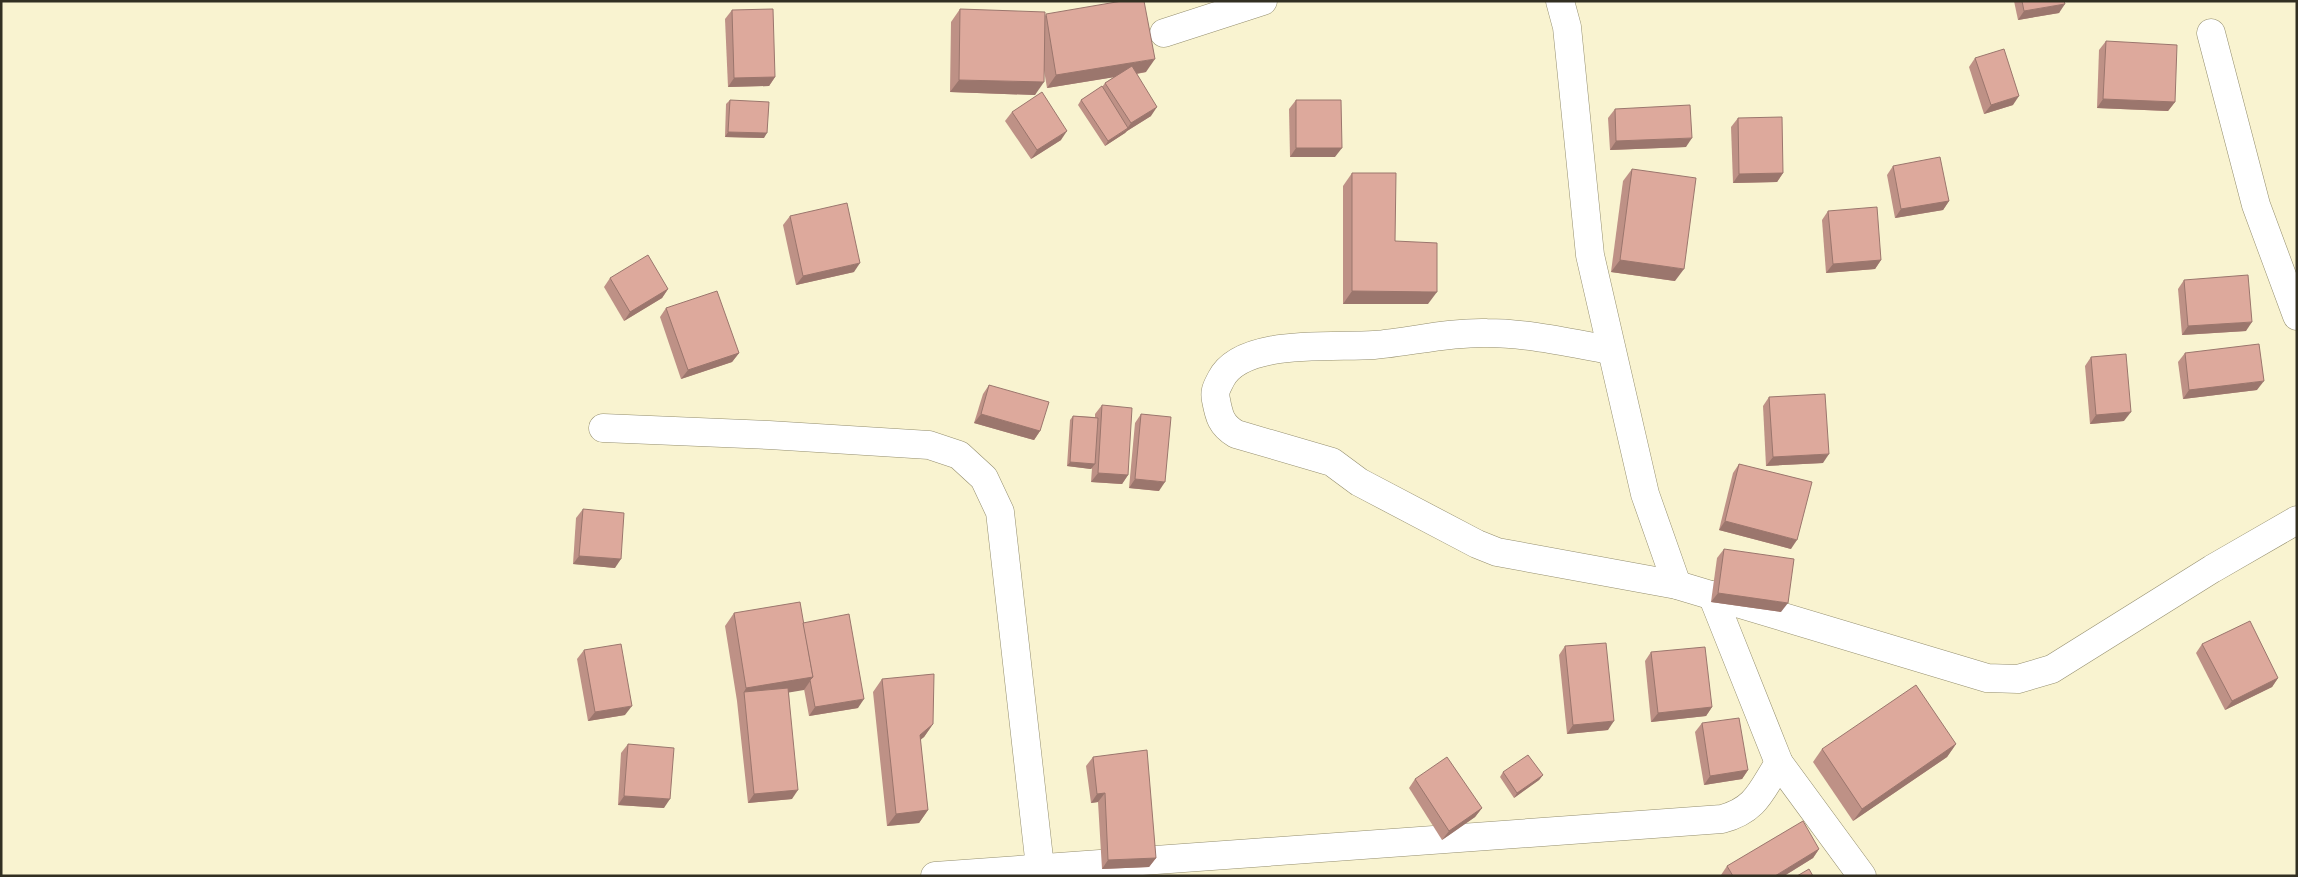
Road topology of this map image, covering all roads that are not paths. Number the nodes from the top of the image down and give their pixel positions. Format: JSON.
{"nodes":[{"id":1,"x":1263,"y":1,"type":"edge"},
{"id":2,"x":1560,"y":1,"type":"edge"},
{"id":3,"x":1164,"y":33,"type":"dead end"},
{"id":4,"x":2211,"y":33,"type":"dead end"},
{"id":5,"x":2297,"y":316,"type":"edge"},
{"id":6,"x":1610,"y":350,"type":"junction"},
{"id":7,"x":603,"y":428,"type":"dead end"},
{"id":8,"x":2297,"y":520,"type":"edge"},
{"id":9,"x":1677,"y":585,"type":"junction"},
{"id":10,"x":1712,"y":595,"type":"junction"},
{"id":11,"x":1779,"y":763,"type":"junction"},
{"id":12,"x":1041,"y":872,"type":"edge"},
{"id":13,"x":935,"y":876,"type":"edge"},
{"id":14,"x":1862,"y":876,"type":"edge"}],
"edges":[{"from":1,"to":3,"type":"street"},
{"from":2,"to":6,"type":"street"},
{"from":4,"to":5,"type":"street"},
{"from":6,"to":9,"type":"street"},
{"from":6,"to":9,"type":"street"},
{"from":7,"to":12,"type":"street"},
{"from":8,"to":10,"type":"street"},
{"from":9,"to":10,"type":"street"},
{"from":10,"to":11,"type":"street"},
{"from":11,"to":12,"type":"street"},
{"from":11,"to":14,"type":"street"},
{"from":12,"to":13,"type":"street"}]}
